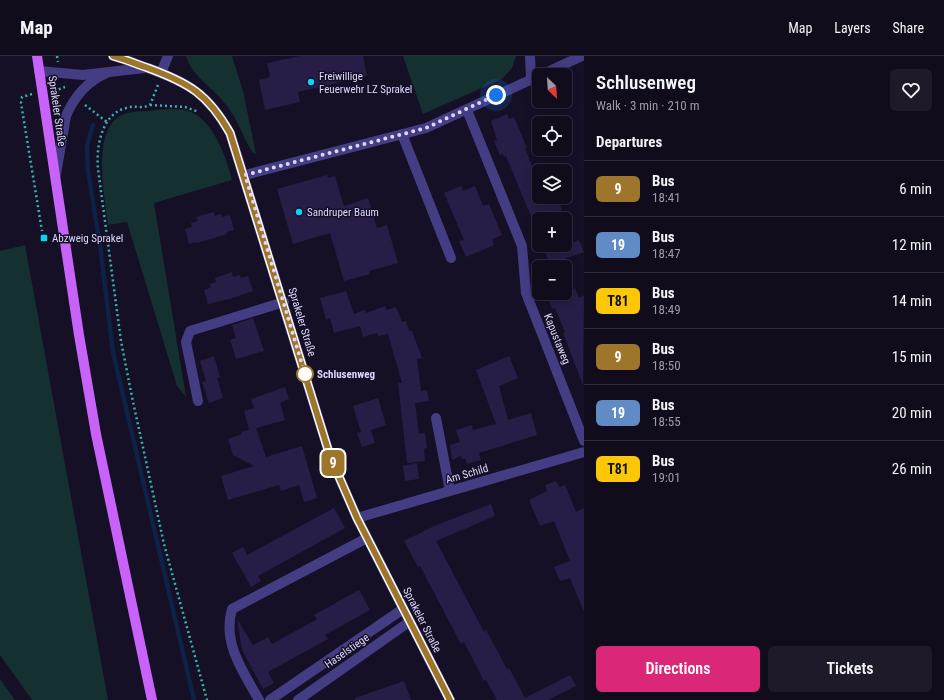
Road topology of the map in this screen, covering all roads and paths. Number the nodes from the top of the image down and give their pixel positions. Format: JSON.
{"nodes":[{"id":1,"x":37,"y":56,"type":"edge"},
{"id":2,"x":113,"y":56,"type":"edge"},
{"id":3,"x":168,"y":56,"type":"edge"},
{"id":4,"x":530,"y":56,"type":"edge"},
{"id":5,"x":582,"y":56,"type":"edge"},
{"id":6,"x":146,"y":68,"type":"junction"},
{"id":7,"x":39,"y":71,"type":"junction"},
{"id":8,"x":161,"y":72,"type":"junction"},
{"id":9,"x":107,"y":73,"type":"junction"},
{"id":10,"x":531,"y":78,"type":"junction"},
{"id":11,"x":65,"y":87,"type":"dead end"},
{"id":12,"x":42,"y":92,"type":"junction"},
{"id":13,"x":150,"y":105,"type":"junction"},
{"id":14,"x":467,"y":110,"type":"junction"},
{"id":15,"x":202,"y":115,"type":"dead end"},
{"id":16,"x":402,"y":134,"type":"junction"},
{"id":17,"x":245,"y":175,"type":"junction"},
{"id":18,"x":55,"y":179,"type":"junction"},
{"id":19,"x":42,"y":230,"type":"dead end"},
{"id":20,"x":451,"y":258,"type":"dead end"},
{"id":21,"x":284,"y":302,"type":"junction"},
{"id":22,"x":198,"y":401,"type":"dead end"},
{"id":23,"x":436,"y":418,"type":"dead end"},
{"id":24,"x":584,"y":440,"type":"edge"},
{"id":25,"x":584,"y":452,"type":"edge"},
{"id":26,"x":450,"y":491,"type":"junction"},
{"id":27,"x":357,"y":518,"type":"junction"},
{"id":28,"x":367,"y":538,"type":"junction"},
{"id":29,"x":403,"y":609,"type":"junction"},
{"id":30,"x":409,"y":622,"type":"junction"},
{"id":31,"x":311,"y":696,"type":"edge"},
{"id":32,"x":152,"y":700,"type":"edge"},
{"id":33,"x":208,"y":700,"type":"edge"},
{"id":34,"x":260,"y":700,"type":"edge"},
{"id":35,"x":270,"y":700,"type":"edge"},
{"id":36,"x":298,"y":700,"type":"edge"},
{"id":37,"x":450,"y":700,"type":"edge"}],
"edges":[{"from":1,"to":7,"type":"main road","name":"Sprakeler Straße"},
{"from":2,"to":6,"type":"street","name":"Sprakeler Straße"},
{"from":3,"to":8,"type":"street"},
{"from":4,"to":10,"type":"street"},
{"from":5,"to":10,"type":"street"},
{"from":6,"to":8,"type":"street","name":"Sprakeler Straße"},
{"from":6,"to":9,"type":"street","name":"Sprakeler Straße"},
{"from":7,"to":9,"type":"street","name":"Sprakeler Straße"},
{"from":7,"to":12,"type":"main road","name":"Sprakeler Straße"},
{"from":8,"to":13,"type":"path"},
{"from":8,"to":17,"type":"street","name":"Sprakeler Straße"},
{"from":9,"to":18,"type":"street","name":"Sprakeler Straße"},
{"from":10,"to":14,"type":"street"},
{"from":11,"to":12,"type":"path"},
{"from":12,"to":18,"type":"main road","name":"Sprakeler Straße"},
{"from":12,"to":19,"type":"path"},
{"from":13,"to":15,"type":"path"},
{"from":13,"to":33,"type":"path"},
{"from":14,"to":16,"type":"street"},
{"from":14,"to":24,"type":"street","name":"Kapustaweg"},
{"from":16,"to":17,"type":"street"},
{"from":16,"to":20,"type":"street"},
{"from":17,"to":21,"type":"street","name":"Sprakeler Straße"},
{"from":18,"to":32,"type":"main road","name":"Sprakeler Straße"},
{"from":21,"to":22,"type":"street"},
{"from":21,"to":27,"type":"street","name":"Sprakeler Straße"},
{"from":23,"to":26,"type":"street"},
{"from":25,"to":26,"type":"street","name":"Am Schild"},
{"from":26,"to":27,"type":"street","name":"Am Schild"},
{"from":27,"to":28,"type":"street","name":"Sprakeler Straße"},
{"from":28,"to":29,"type":"street","name":"Sprakeler Straße"},
{"from":28,"to":34,"type":"street"},
{"from":29,"to":30,"type":"street","name":"Sprakeler Straße"},
{"from":29,"to":35,"type":"street"},
{"from":30,"to":31,"type":"street","name":"Haselstiege"},
{"from":30,"to":37,"type":"street","name":"Sprakeler Straße"},
{"from":31,"to":36,"type":"street","name":"Haselstiege"}]}
